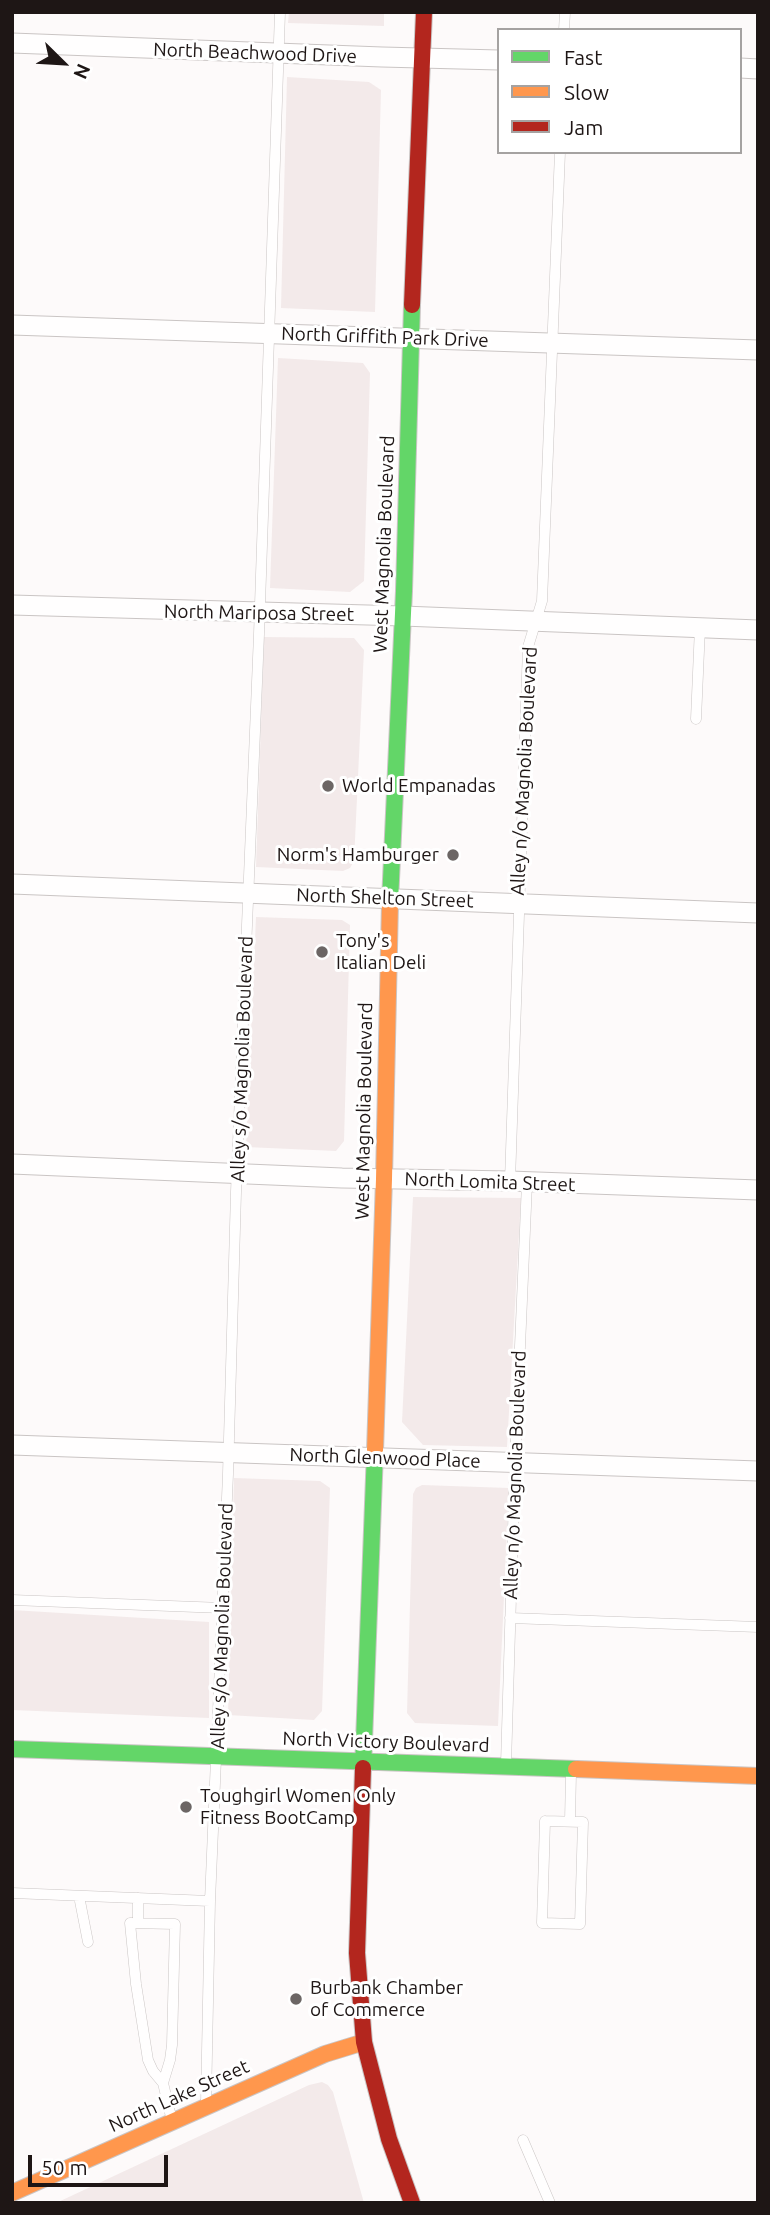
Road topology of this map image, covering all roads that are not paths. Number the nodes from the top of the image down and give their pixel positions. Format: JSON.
{"nodes":[{"id":1,"x":281,"y":12,"type":"edge"},
{"id":2,"x":424,"y":12,"type":"edge"},
{"id":3,"x":12,"y":43,"type":"edge"},
{"id":4,"x":279,"y":54,"type":"junction"},
{"id":5,"x":423,"y":58,"type":"junction"},
{"id":6,"x":497,"y":60,"type":"edge"},
{"id":7,"x":560,"y":154,"type":"edge"},
{"id":8,"x":12,"y":324,"type":"edge"},
{"id":9,"x":270,"y":333,"type":"junction"},
{"id":10,"x":412,"y":340,"type":"junction"},
{"id":11,"x":553,"y":343,"type":"junction"},
{"id":12,"x":758,"y":350,"type":"edge"},
{"id":13,"x":12,"y":605,"type":"edge"},
{"id":14,"x":260,"y":612,"type":"junction"},
{"id":15,"x":402,"y":616,"type":"junction"},
{"id":16,"x":536,"y":621,"type":"junction"},
{"id":17,"x":700,"y":627,"type":"junction"},
{"id":18,"x":758,"y":630,"type":"edge"},
{"id":19,"x":696,"y":719,"type":"dead end"},
{"id":20,"x":12,"y":884,"type":"edge"},
{"id":21,"x":249,"y":893,"type":"junction"},
{"id":22,"x":390,"y":899,"type":"junction"},
{"id":23,"x":518,"y":903,"type":"junction"},
{"id":24,"x":758,"y":912,"type":"edge"},
{"id":25,"x":12,"y":1164,"type":"edge"},
{"id":26,"x":237,"y":1173,"type":"junction"},
{"id":27,"x":384,"y":1179,"type":"junction"},
{"id":28,"x":519,"y":1182,"type":"junction"},
{"id":29,"x":758,"y":1191,"type":"edge"},
{"id":30,"x":12,"y":1445,"type":"edge"},
{"id":31,"x":229,"y":1452,"type":"junction"},
{"id":32,"x":374,"y":1457,"type":"junction"},
{"id":33,"x":515,"y":1463,"type":"junction"},
{"id":34,"x":758,"y":1471,"type":"edge"},
{"id":35,"x":12,"y":1600,"type":"edge"},
{"id":36,"x":223,"y":1608,"type":"junction"},
{"id":37,"x":510,"y":1618,"type":"junction"},
{"id":38,"x":758,"y":1627,"type":"edge"},
{"id":39,"x":12,"y":1749,"type":"edge"},
{"id":40,"x":217,"y":1756,"type":"junction"},
{"id":41,"x":362,"y":1762,"type":"junction"},
{"id":42,"x":506,"y":1768,"type":"junction"},
{"id":43,"x":571,"y":1768,"type":"junction"},
{"id":44,"x":758,"y":1776,"type":"edge"},
{"id":45,"x":570,"y":1821,"type":"junction"},
{"id":46,"x":12,"y":1893,"type":"edge"},
{"id":47,"x":79,"y":1896,"type":"junction"},
{"id":48,"x":138,"y":1898,"type":"junction"},
{"id":49,"x":210,"y":1901,"type":"junction"},
{"id":50,"x":138,"y":1923,"type":"junction"},
{"id":51,"x":88,"y":1942,"type":"dead end"},
{"id":52,"x":364,"y":2042,"type":"junction"},
{"id":53,"x":163,"y":2083,"type":"junction"},
{"id":54,"x":206,"y":2106,"type":"junction"},
{"id":55,"x":172,"y":2121,"type":"junction"},
{"id":56,"x":523,"y":2140,"type":"dead end"},
{"id":57,"x":12,"y":2193,"type":"edge"},
{"id":58,"x":412,"y":2203,"type":"edge"},
{"id":59,"x":550,"y":2203,"type":"edge"}],
"edges":[{"from":1,"to":4,"type":"lane","name":"Alley s/o Magnolia Boulevard"},
{"from":2,"to":5,"type":"main road","name":"West Magnolia Boulevard"},
{"from":3,"to":4,"type":"street","name":"North Beachwood Drive"},
{"from":4,"to":5,"type":"street","name":"North Beachwood Drive"},
{"from":4,"to":9,"type":"lane","name":"Alley s/o Magnolia Boulevard"},
{"from":5,"to":6,"type":"street","name":"North Beachwood Drive"},
{"from":5,"to":10,"type":"main road","name":"West Magnolia Boulevard"},
{"from":7,"to":11,"type":"lane","name":"Alley n/o Magnolia Boulevard"},
{"from":8,"to":9,"type":"street","name":"North Griffith Park Drive"},
{"from":9,"to":10,"type":"street","name":"North Griffith Park Drive"},
{"from":9,"to":14,"type":"lane","name":"Alley s/o Magnolia Boulevard"},
{"from":10,"to":11,"type":"street","name":"North Griffith Park Drive"},
{"from":10,"to":15,"type":"main road","name":"West Magnolia Boulevard"},
{"from":11,"to":12,"type":"street","name":"North Griffith Park Drive"},
{"from":11,"to":16,"type":"lane","name":"Alley n/o Magnolia Boulevard"},
{"from":13,"to":14,"type":"street","name":"North Mariposa Street"},
{"from":14,"to":15,"type":"street","name":"North Mariposa Street"},
{"from":14,"to":21,"type":"lane","name":"Alley s/o Magnolia Boulevard"},
{"from":15,"to":16,"type":"street","name":"North Mariposa Street"},
{"from":15,"to":22,"type":"main road","name":"West Magnolia Boulevard"},
{"from":16,"to":17,"type":"street","name":"North Mariposa Street"},
{"from":16,"to":23,"type":"lane","name":"Alley n/o Magnolia Boulevard"},
{"from":17,"to":18,"type":"street","name":"North Mariposa Street"},
{"from":17,"to":19,"type":"lane"},
{"from":20,"to":21,"type":"street","name":"North Shelton Street"},
{"from":21,"to":22,"type":"street","name":"North Shelton Street"},
{"from":21,"to":26,"type":"lane","name":"Alley s/o Magnolia Boulevard"},
{"from":22,"to":23,"type":"street","name":"North Shelton Street"},
{"from":22,"to":27,"type":"main road","name":"West Magnolia Boulevard"},
{"from":23,"to":24,"type":"street","name":"North Shelton Street"},
{"from":23,"to":28,"type":"lane","name":"Alley n/o Magnolia Boulevard"},
{"from":25,"to":26,"type":"street","name":"North Lomita Street"},
{"from":26,"to":27,"type":"street","name":"North Lomita Street"},
{"from":26,"to":31,"type":"lane","name":"Alley s/o Magnolia Boulevard"},
{"from":27,"to":28,"type":"street","name":"North Lomita Street"},
{"from":27,"to":32,"type":"main road","name":"West Magnolia Boulevard"},
{"from":28,"to":29,"type":"street","name":"North Lomita Street"},
{"from":28,"to":33,"type":"lane","name":"Alley n/o Magnolia Boulevard"},
{"from":30,"to":31,"type":"street","name":"North Glenwood Place"},
{"from":31,"to":32,"type":"street","name":"North Glenwood Place"},
{"from":31,"to":36,"type":"lane","name":"Alley s/o Magnolia Boulevard"},
{"from":32,"to":33,"type":"street","name":"North Glenwood Place"},
{"from":32,"to":41,"type":"main road","name":"West Magnolia Boulevard"},
{"from":33,"to":34,"type":"street","name":"North Glenwood Place"},
{"from":33,"to":37,"type":"lane","name":"Alley n/o Magnolia Boulevard"},
{"from":35,"to":36,"type":"lane"},
{"from":36,"to":40,"type":"lane","name":"Alley s/o Magnolia Boulevard"},
{"from":37,"to":38,"type":"lane"},
{"from":37,"to":42,"type":"lane","name":"Alley n/o Magnolia Boulevard"},
{"from":39,"to":40,"type":"main road","name":"North Victory Boulevard"},
{"from":40,"to":41,"type":"main road","name":"North Victory Boulevard"},
{"from":40,"to":49,"type":"lane","name":"Alley s/o Magnolia Boulevard"},
{"from":41,"to":42,"type":"main road","name":"North Victory Boulevard"},
{"from":41,"to":52,"type":"main road","name":"West Magnolia Boulevard"},
{"from":42,"to":43,"type":"main road","name":"North Victory Boulevard"},
{"from":43,"to":44,"type":"main road","name":"North Victory Boulevard"},
{"from":43,"to":45,"type":"lane"},
{"from":45,"to":45,"type":"lane"},
{"from":46,"to":47,"type":"lane"},
{"from":47,"to":48,"type":"lane"},
{"from":47,"to":51,"type":"lane"},
{"from":48,"to":49,"type":"lane"},
{"from":48,"to":50,"type":"lane"},
{"from":49,"to":54,"type":"lane","name":"Alley s/o Magnolia Boulevard"},
{"from":50,"to":53,"type":"lane"},
{"from":50,"to":53,"type":"lane"},
{"from":52,"to":54,"type":"main road","name":"North Lake Street"},
{"from":52,"to":58,"type":"main road","name":"West Magnolia Boulevard"},
{"from":53,"to":55,"type":"lane"},
{"from":54,"to":55,"type":"main road","name":"North Lake Street"},
{"from":55,"to":57,"type":"main road","name":"North Lake Street"},
{"from":56,"to":59,"type":"lane"}]}
